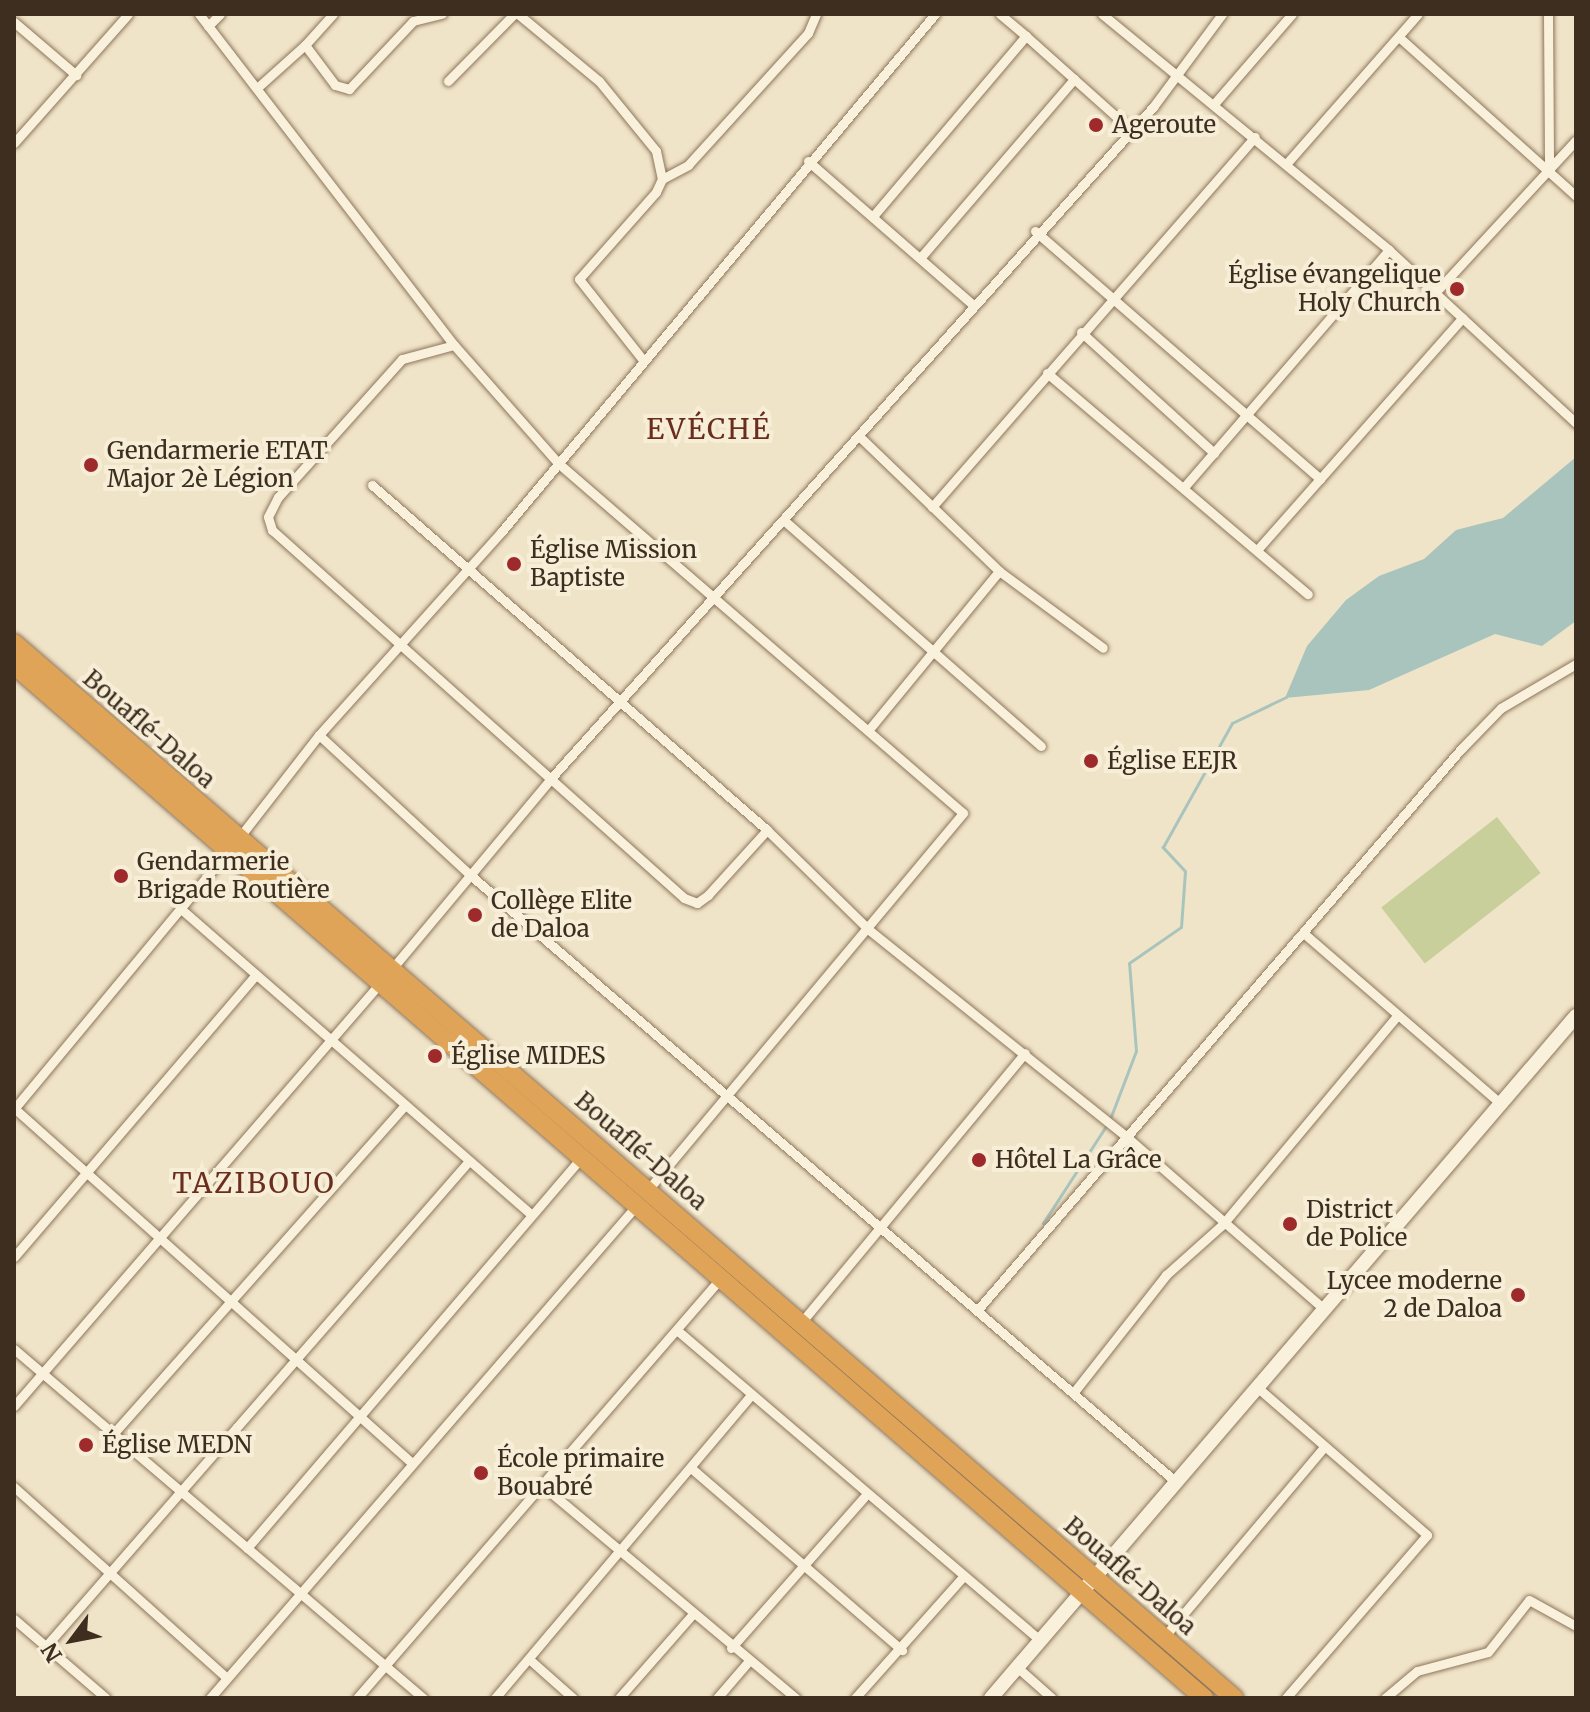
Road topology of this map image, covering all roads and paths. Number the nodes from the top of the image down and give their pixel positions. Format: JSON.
{"nodes":[{"id":1,"x":128,"y":14,"type":"edge"},
{"id":2,"x":199,"y":14,"type":"edge"},
{"id":3,"x":220,"y":14,"type":"edge"},
{"id":4,"x":333,"y":14,"type":"edge"},
{"id":5,"x":442,"y":14,"type":"edge"},
{"id":6,"x":516,"y":14,"type":"edge"},
{"id":7,"x":816,"y":14,"type":"edge"},
{"id":8,"x":935,"y":14,"type":"edge"},
{"id":9,"x":1000,"y":14,"type":"edge"},
{"id":10,"x":1102,"y":14,"type":"edge"},
{"id":11,"x":1222,"y":14,"type":"edge"},
{"id":12,"x":1292,"y":14,"type":"edge"},
{"id":13,"x":1418,"y":14,"type":"edge"},
{"id":14,"x":1548,"y":14,"type":"edge"},
{"id":15,"x":15,"y":18,"type":"edge"},
{"id":16,"x":208,"y":26,"type":"junction"},
{"id":17,"x":1026,"y":36,"type":"junction"},
{"id":18,"x":1400,"y":38,"type":"junction"},
{"id":19,"x":305,"y":45,"type":"junction"},
{"id":20,"x":1173,"y":71,"type":"junction"},
{"id":21,"x":76,"y":75,"type":"junction"},
{"id":22,"x":1074,"y":79,"type":"junction"},
{"id":23,"x":448,"y":81,"type":"dead end"},
{"id":24,"x":257,"y":88,"type":"junction"},
{"id":25,"x":1214,"y":104,"type":"junction"},
{"id":26,"x":1131,"y":130,"type":"junction"},
{"id":27,"x":1255,"y":137,"type":"junction"},
{"id":28,"x":1576,"y":140,"type":"edge"},
{"id":29,"x":14,"y":143,"type":"edge"},
{"id":30,"x":808,"y":161,"type":"junction"},
{"id":31,"x":1287,"y":163,"type":"junction"},
{"id":32,"x":1549,"y":172,"type":"junction"},
{"id":33,"x":662,"y":179,"type":"junction"},
{"id":34,"x":1576,"y":196,"type":"edge"},
{"id":35,"x":874,"y":215,"type":"junction"},
{"id":36,"x":1035,"y":231,"type":"junction"},
{"id":37,"x":1389,"y":250,"type":"junction"},
{"id":38,"x":921,"y":257,"type":"junction"},
{"id":39,"x":1434,"y":294,"type":"junction"},
{"id":40,"x":1110,"y":297,"type":"junction"},
{"id":41,"x":973,"y":305,"type":"junction"},
{"id":42,"x":1462,"y":318,"type":"junction"},
{"id":43,"x":1081,"y":332,"type":"junction"},
{"id":44,"x":454,"y":345,"type":"junction"},
{"id":45,"x":643,"y":360,"type":"junction"},
{"id":46,"x":1047,"y":373,"type":"junction"},
{"id":47,"x":1247,"y":416,"type":"junction"},
{"id":48,"x":1576,"y":423,"type":"edge"},
{"id":49,"x":861,"y":438,"type":"junction"},
{"id":50,"x":1214,"y":453,"type":"junction"},
{"id":51,"x":558,"y":463,"type":"junction"},
{"id":52,"x":1320,"y":479,"type":"junction"},
{"id":53,"x":372,"y":485,"type":"dead end"},
{"id":54,"x":1185,"y":486,"type":"junction"},
{"id":55,"x":932,"y":507,"type":"junction"},
{"id":56,"x":787,"y":523,"type":"junction"},
{"id":57,"x":1257,"y":550,"type":"junction"},
{"id":58,"x":469,"y":569,"type":"junction"},
{"id":59,"x":999,"y":571,"type":"junction"},
{"id":60,"x":1308,"y":594,"type":"dead end"},
{"id":61,"x":714,"y":602,"type":"junction"},
{"id":62,"x":14,"y":643,"type":"edge"},
{"id":63,"x":394,"y":647,"type":"junction"},
{"id":64,"x":932,"y":648,"type":"junction"},
{"id":65,"x":1103,"y":648,"type":"dead end"},
{"id":66,"x":1576,"y":664,"type":"edge"},
{"id":67,"x":14,"y":665,"type":"edge"},
{"id":68,"x":618,"y":704,"type":"junction"},
{"id":69,"x":871,"y":727,"type":"junction"},
{"id":70,"x":319,"y":735,"type":"junction"},
{"id":71,"x":1041,"y":746,"type":"dead end"},
{"id":72,"x":553,"y":776,"type":"junction"},
{"id":73,"x":767,"y":830,"type":"junction"},
{"id":74,"x":233,"y":845,"type":"junction"},
{"id":75,"x":469,"y":874,"type":"junction"},
{"id":76,"x":180,"y":908,"type":"junction"},
{"id":77,"x":868,"y":929,"type":"junction"},
{"id":78,"x":1307,"y":936,"type":"junction"},
{"id":79,"x":256,"y":975,"type":"junction"},
{"id":80,"x":385,"y":977,"type":"junction"},
{"id":81,"x":1397,"y":1016,"type":"junction"},
{"id":82,"x":1576,"y":1016,"type":"edge"},
{"id":83,"x":333,"y":1044,"type":"junction"},
{"id":84,"x":1025,"y":1053,"type":"junction"},
{"id":85,"x":727,"y":1088,"type":"junction"},
{"id":86,"x":1501,"y":1104,"type":"junction"},
{"id":87,"x":404,"y":1106,"type":"junction"},
{"id":88,"x":14,"y":1109,"type":"edge"},
{"id":89,"x":1128,"y":1138,"type":"junction"},
{"id":90,"x":581,"y":1158,"type":"junction"},
{"id":91,"x":468,"y":1162,"type":"junction"},
{"id":92,"x":86,"y":1177,"type":"junction"},
{"id":93,"x":649,"y":1189,"type":"junction"},
{"id":94,"x":636,"y":1206,"type":"junction"},
{"id":95,"x":529,"y":1212,"type":"junction"},
{"id":96,"x":1223,"y":1224,"type":"junction"},
{"id":97,"x":881,"y":1227,"type":"junction"},
{"id":98,"x":160,"y":1239,"type":"junction"},
{"id":99,"x":14,"y":1257,"type":"edge"},
{"id":100,"x":721,"y":1278,"type":"junction"},
{"id":101,"x":234,"y":1299,"type":"junction"},
{"id":102,"x":980,"y":1307,"type":"junction"},
{"id":103,"x":1324,"y":1309,"type":"junction"},
{"id":104,"x":802,"y":1322,"type":"junction"},
{"id":105,"x":678,"y":1331,"type":"junction"},
{"id":106,"x":789,"y":1339,"type":"junction"},
{"id":107,"x":14,"y":1349,"type":"edge"},
{"id":108,"x":297,"y":1356,"type":"junction"},
{"id":109,"x":41,"y":1374,"type":"junction"},
{"id":110,"x":1258,"y":1388,"type":"junction"},
{"id":111,"x":1074,"y":1392,"type":"junction"},
{"id":112,"x":751,"y":1395,"type":"junction"},
{"id":113,"x":14,"y":1406,"type":"edge"},
{"id":114,"x":359,"y":1414,"type":"junction"},
{"id":115,"x":113,"y":1434,"type":"junction"},
{"id":116,"x":1324,"y":1447,"type":"junction"},
{"id":117,"x":412,"y":1463,"type":"junction"},
{"id":118,"x":691,"y":1468,"type":"junction"},
{"id":119,"x":1175,"y":1481,"type":"junction"},
{"id":120,"x":543,"y":1486,"type":"junction"},
{"id":121,"x":14,"y":1487,"type":"edge"},
{"id":122,"x":181,"y":1491,"type":"junction"},
{"id":123,"x":864,"y":1497,"type":"junction"},
{"id":124,"x":247,"y":1548,"type":"junction"},
{"id":125,"x":619,"y":1553,"type":"junction"},
{"id":126,"x":806,"y":1562,"type":"junction"},
{"id":127,"x":109,"y":1573,"type":"junction"},
{"id":128,"x":962,"y":1578,"type":"junction"},
{"id":129,"x":1097,"y":1578,"type":"junction"},
{"id":130,"x":301,"y":1593,"type":"junction"},
{"id":131,"x":1084,"y":1593,"type":"junction"},
{"id":132,"x":692,"y":1615,"type":"junction"},
{"id":133,"x":14,"y":1619,"type":"edge"},
{"id":134,"x":1576,"y":1626,"type":"edge"},
{"id":135,"x":1164,"y":1637,"type":"junction"},
{"id":136,"x":1041,"y":1641,"type":"junction"},
{"id":137,"x":46,"y":1646,"type":"junction"},
{"id":138,"x":731,"y":1648,"type":"junction"},
{"id":139,"x":902,"y":1650,"type":"junction"},
{"id":140,"x":529,"y":1659,"type":"junction"},
{"id":141,"x":748,"y":1662,"type":"junction"},
{"id":142,"x":386,"y":1665,"type":"junction"},
{"id":143,"x":1018,"y":1668,"type":"junction"},
{"id":144,"x":227,"y":1678,"type":"junction"},
{"id":145,"x":106,"y":1698,"type":"edge"},
{"id":146,"x":210,"y":1698,"type":"edge"},
{"id":147,"x":357,"y":1698,"type":"edge"},
{"id":148,"x":423,"y":1698,"type":"edge"},
{"id":149,"x":495,"y":1698,"type":"edge"},
{"id":150,"x":573,"y":1698,"type":"edge"},
{"id":151,"x":619,"y":1698,"type":"edge"},
{"id":152,"x":717,"y":1698,"type":"edge"},
{"id":153,"x":796,"y":1698,"type":"edge"},
{"id":154,"x":855,"y":1698,"type":"edge"},
{"id":155,"x":991,"y":1698,"type":"edge"},
{"id":156,"x":1052,"y":1698,"type":"edge"},
{"id":157,"x":1204,"y":1698,"type":"edge"},
{"id":158,"x":1234,"y":1698,"type":"edge"},
{"id":159,"x":1286,"y":1698,"type":"edge"},
{"id":160,"x":1385,"y":1698,"type":"edge"}],
"edges":[{"from":1,"to":21,"type":"street"},
{"from":2,"to":16,"type":"street"},
{"from":3,"to":16,"type":"street"},
{"from":4,"to":19,"type":"street"},
{"from":5,"to":19,"type":"street"},
{"from":6,"to":23,"type":"street"},
{"from":6,"to":33,"type":"street"},
{"from":7,"to":33,"type":"street"},
{"from":8,"to":30,"type":"street"},
{"from":9,"to":17,"type":"street"},
{"from":10,"to":20,"type":"street"},
{"from":11,"to":20,"type":"street"},
{"from":12,"to":25,"type":"street"},
{"from":13,"to":18,"type":"street"},
{"from":14,"to":32,"type":"street"},
{"from":15,"to":21,"type":"street"},
{"from":16,"to":24,"type":"street"},
{"from":17,"to":22,"type":"street"},
{"from":17,"to":35,"type":"street"},
{"from":18,"to":31,"type":"street"},
{"from":18,"to":32,"type":"street"},
{"from":19,"to":24,"type":"street"},
{"from":20,"to":25,"type":"street"},
{"from":20,"to":26,"type":"street"},
{"from":21,"to":29,"type":"street"},
{"from":22,"to":26,"type":"street"},
{"from":22,"to":38,"type":"street"},
{"from":24,"to":44,"type":"street"},
{"from":25,"to":27,"type":"street"},
{"from":26,"to":36,"type":"street"},
{"from":27,"to":31,"type":"street"},
{"from":27,"to":40,"type":"street"},
{"from":28,"to":32,"type":"street"},
{"from":30,"to":35,"type":"street"},
{"from":30,"to":45,"type":"street"},
{"from":31,"to":37,"type":"street"},
{"from":32,"to":34,"type":"street"},
{"from":32,"to":39,"type":"street"},
{"from":33,"to":45,"type":"street"},
{"from":35,"to":38,"type":"street"},
{"from":36,"to":40,"type":"street"},
{"from":36,"to":41,"type":"street"},
{"from":37,"to":39,"type":"street"},
{"from":37,"to":47,"type":"street"},
{"from":38,"to":41,"type":"street"},
{"from":39,"to":42,"type":"street"},
{"from":40,"to":43,"type":"street"},
{"from":40,"to":47,"type":"street"},
{"from":41,"to":49,"type":"street"},
{"from":42,"to":48,"type":"street"},
{"from":42,"to":52,"type":"street"},
{"from":43,"to":46,"type":"street"},
{"from":43,"to":50,"type":"street"},
{"from":44,"to":51,"type":"street"},
{"from":44,"to":63,"type":"street"},
{"from":45,"to":51,"type":"street"},
{"from":46,"to":54,"type":"street"},
{"from":46,"to":55,"type":"street"},
{"from":47,"to":50,"type":"street"},
{"from":47,"to":52,"type":"street"},
{"from":49,"to":55,"type":"street"},
{"from":49,"to":56,"type":"street"},
{"from":50,"to":54,"type":"street"},
{"from":51,"to":58,"type":"street"},
{"from":51,"to":61,"type":"street"},
{"from":52,"to":57,"type":"street"},
{"from":53,"to":58,"type":"street"},
{"from":54,"to":57,"type":"street"},
{"from":55,"to":59,"type":"street"},
{"from":56,"to":61,"type":"street"},
{"from":56,"to":64,"type":"street"},
{"from":57,"to":60,"type":"street"},
{"from":58,"to":63,"type":"street"},
{"from":58,"to":68,"type":"street"},
{"from":59,"to":64,"type":"street"},
{"from":59,"to":65,"type":"street"},
{"from":61,"to":68,"type":"street"},
{"from":61,"to":69,"type":"street"},
{"from":62,"to":74,"type":"highway","name":"Bouaflé-Daloa"},
{"from":63,"to":70,"type":"street"},
{"from":63,"to":72,"type":"street"},
{"from":64,"to":69,"type":"street"},
{"from":64,"to":71,"type":"street"},
{"from":66,"to":78,"type":"street"},
{"from":67,"to":74,"type":"highway","name":"Bouaflé-Daloa"},
{"from":68,"to":72,"type":"street"},
{"from":68,"to":73,"type":"street"},
{"from":69,"to":77,"type":"street"},
{"from":70,"to":74,"type":"street"},
{"from":70,"to":75,"type":"street"},
{"from":72,"to":73,"type":"street"},
{"from":72,"to":75,"type":"street"},
{"from":73,"to":77,"type":"street"},
{"from":74,"to":76,"type":"street"},
{"from":74,"to":80,"type":"highway","name":"Bouaflé-Daloa"},
{"from":75,"to":80,"type":"street"},
{"from":75,"to":85,"type":"street"},
{"from":76,"to":79,"type":"street"},
{"from":76,"to":88,"type":"street"},
{"from":77,"to":84,"type":"street"},
{"from":77,"to":85,"type":"street"},
{"from":78,"to":81,"type":"street"},
{"from":78,"to":89,"type":"street"},
{"from":79,"to":83,"type":"street"},
{"from":79,"to":92,"type":"street"},
{"from":80,"to":83,"type":"street"},
{"from":80,"to":90,"type":"highway","name":"Bouaflé-Daloa"},
{"from":80,"to":93,"type":"highway","name":"Bouaflé-Daloa"},
{"from":81,"to":86,"type":"street"},
{"from":81,"to":96,"type":"street"},
{"from":82,"to":86,"type":"street"},
{"from":83,"to":87,"type":"street"},
{"from":83,"to":98,"type":"street"},
{"from":84,"to":89,"type":"street"},
{"from":84,"to":97,"type":"street"},
{"from":85,"to":93,"type":"street"},
{"from":85,"to":97,"type":"street"},
{"from":86,"to":103,"type":"street"},
{"from":87,"to":91,"type":"street"},
{"from":87,"to":101,"type":"street"},
{"from":88,"to":92,"type":"street"},
{"from":89,"to":96,"type":"street"},
{"from":89,"to":102,"type":"street"},
{"from":90,"to":94,"type":"highway","name":"Bouaflé-Daloa"},
{"from":90,"to":95,"type":"street"},
{"from":91,"to":95,"type":"street"},
{"from":91,"to":108,"type":"street"},
{"from":92,"to":98,"type":"street"},
{"from":92,"to":99,"type":"street"},
{"from":93,"to":104,"type":"highway","name":"Bouaflé-Daloa"},
{"from":94,"to":100,"type":"highway","name":"Bouaflé-Daloa"},
{"from":94,"to":117,"type":"street"},
{"from":95,"to":114,"type":"street"},
{"from":96,"to":103,"type":"street"},
{"from":96,"to":111,"type":"street"},
{"from":97,"to":102,"type":"street"},
{"from":97,"to":104,"type":"street"},
{"from":98,"to":101,"type":"street"},
{"from":98,"to":109,"type":"street"},
{"from":100,"to":105,"type":"street"},
{"from":100,"to":106,"type":"highway","name":"Bouaflé-Daloa"},
{"from":101,"to":108,"type":"street"},
{"from":101,"to":115,"type":"street"},
{"from":102,"to":111,"type":"street"},
{"from":103,"to":110,"type":"street"},
{"from":104,"to":106,"type":"street"},
{"from":104,"to":129,"type":"highway","name":"Bouaflé-Daloa"},
{"from":105,"to":112,"type":"street"},
{"from":105,"to":120,"type":"street"},
{"from":106,"to":131,"type":"highway","name":"Bouaflé-Daloa"},
{"from":107,"to":109,"type":"street"},
{"from":108,"to":114,"type":"street"},
{"from":108,"to":122,"type":"street"},
{"from":109,"to":113,"type":"street"},
{"from":109,"to":115,"type":"street"},
{"from":110,"to":116,"type":"street"},
{"from":110,"to":119,"type":"street"},
{"from":111,"to":119,"type":"street"},
{"from":112,"to":118,"type":"street"},
{"from":112,"to":123,"type":"street"},
{"from":114,"to":117,"type":"street"},
{"from":114,"to":124,"type":"street"},
{"from":115,"to":122,"type":"street"},
{"from":116,"to":135,"type":"street"},
{"from":116,"to":159,"type":"street"},
{"from":117,"to":130,"type":"street"},
{"from":118,"to":125,"type":"street"},
{"from":118,"to":126,"type":"street"},
{"from":119,"to":129,"type":"street"},
{"from":120,"to":125,"type":"street"},
{"from":120,"to":142,"type":"street"},
{"from":121,"to":127,"type":"street"},
{"from":122,"to":124,"type":"street"},
{"from":122,"to":127,"type":"street"},
{"from":123,"to":126,"type":"street"},
{"from":123,"to":128,"type":"street"},
{"from":124,"to":130,"type":"street"},
{"from":125,"to":132,"type":"street"},
{"from":125,"to":140,"type":"street"},
{"from":126,"to":138,"type":"street"},
{"from":126,"to":139,"type":"street"},
{"from":127,"to":137,"type":"street"},
{"from":127,"to":144,"type":"street"},
{"from":128,"to":136,"type":"street"},
{"from":128,"to":139,"type":"street"},
{"from":129,"to":131,"type":"street"},
{"from":129,"to":135,"type":"highway","name":"Bouaflé-Daloa"},
{"from":130,"to":142,"type":"street"},
{"from":130,"to":144,"type":"street"},
{"from":131,"to":136,"type":"street"},
{"from":131,"to":157,"type":"highway","name":"Bouaflé-Daloa"},
{"from":132,"to":138,"type":"street"},
{"from":132,"to":151,"type":"street"},
{"from":133,"to":137,"type":"street"},
{"from":134,"to":160,"type":"street"},
{"from":135,"to":158,"type":"highway","name":"Bouaflé-Daloa"},
{"from":136,"to":143,"type":"street"},
{"from":137,"to":145,"type":"street"},
{"from":138,"to":141,"type":"street"},
{"from":139,"to":154,"type":"street"},
{"from":140,"to":149,"type":"street"},
{"from":140,"to":150,"type":"street"},
{"from":141,"to":152,"type":"street"},
{"from":141,"to":153,"type":"street"},
{"from":142,"to":147,"type":"street"},
{"from":142,"to":148,"type":"street"},
{"from":143,"to":155,"type":"street"},
{"from":143,"to":156,"type":"street"},
{"from":144,"to":146,"type":"street"}]}
